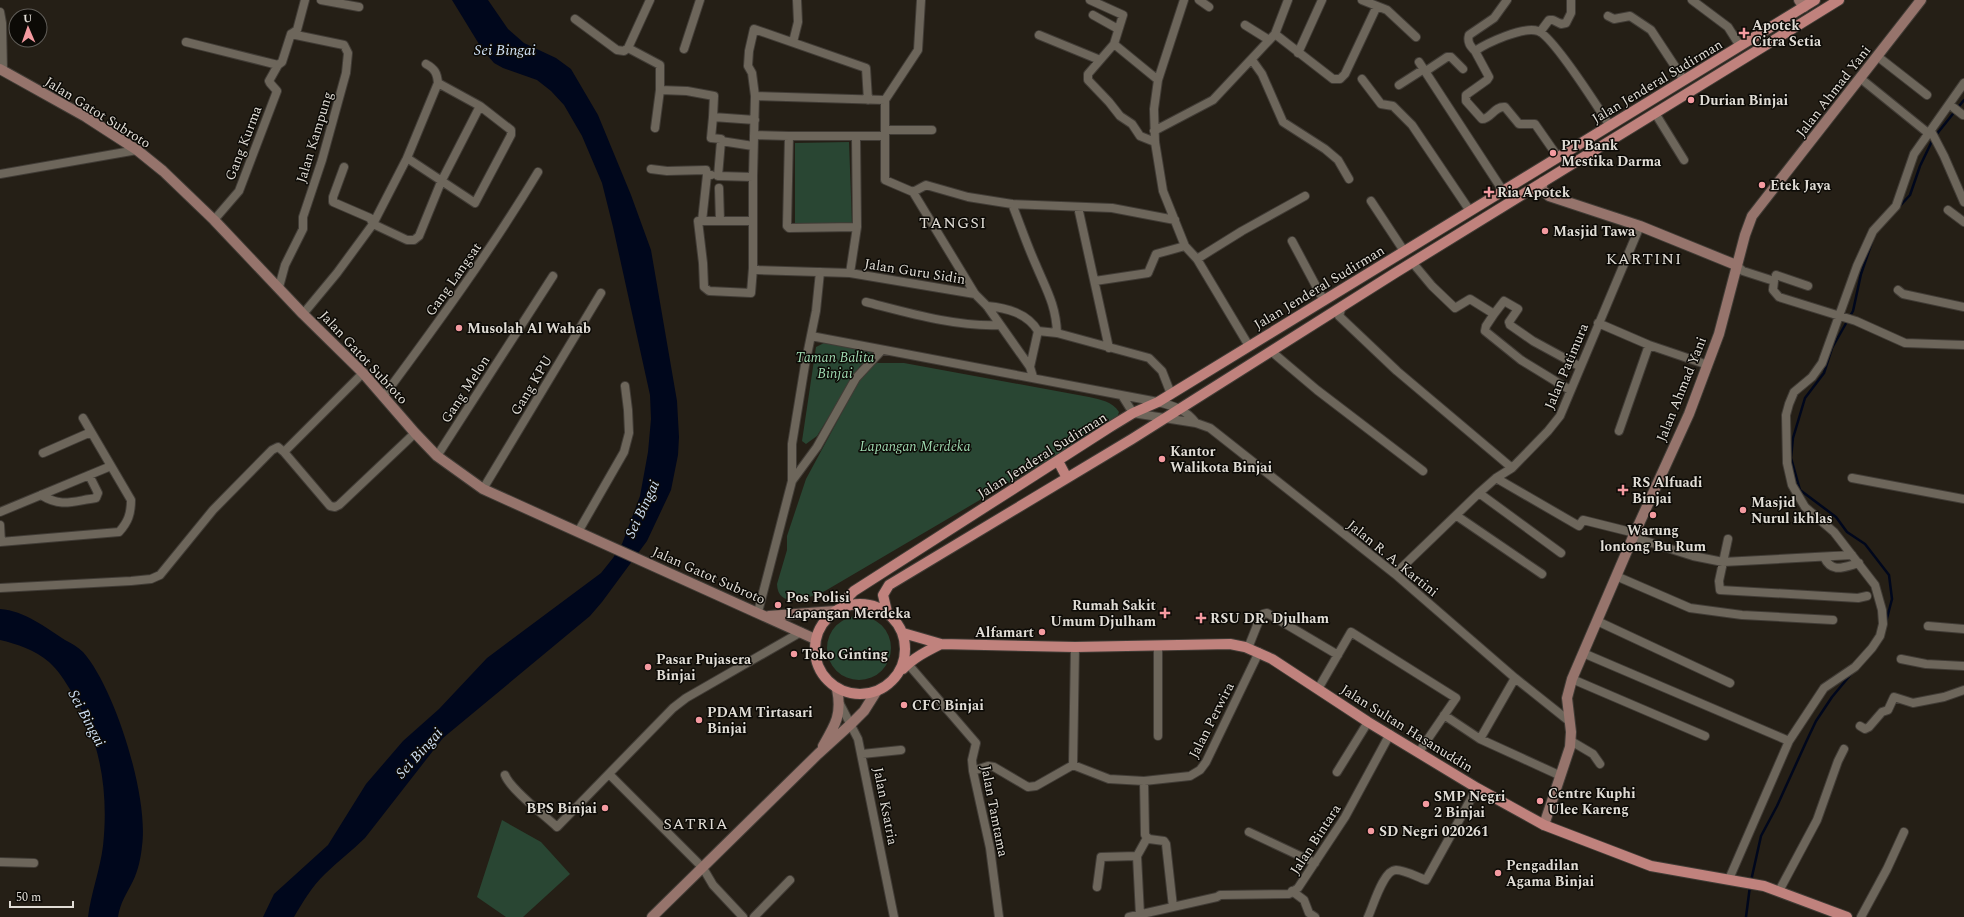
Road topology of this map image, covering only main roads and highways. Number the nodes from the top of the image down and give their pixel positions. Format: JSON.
{"nodes":[{"id":1,"x":1815,"y":0,"type":"edge"},
{"id":2,"x":1840,"y":0,"type":"edge"},
{"id":3,"x":1801,"y":4,"type":"edge"},
{"id":4,"x":1728,"y":54,"type":"junction"},
{"id":5,"x":1748,"y":57,"type":"junction"},
{"id":6,"x":1662,"y":94,"type":"junction"},
{"id":7,"x":1668,"y":104,"type":"junction"},
{"id":8,"x":1572,"y":149,"type":"junction"},
{"id":9,"x":1580,"y":160,"type":"junction"},
{"id":10,"x":1386,"y":262,"type":"junction"},
{"id":11,"x":1395,"y":273,"type":"junction"},
{"id":12,"x":1058,"y":461,"type":"junction"},
{"id":13,"x":1067,"y":478,"type":"junction"},
{"id":14,"x":844,"y":606,"type":"junction"},
{"id":15,"x":887,"y":612,"type":"junction"},
{"id":16,"x":903,"y":633,"type":"junction"},
{"id":17,"x":941,"y":644,"type":"junction"},
{"id":18,"x":897,"y":676,"type":"junction"},
{"id":19,"x":1847,"y":917,"type":"edge"}],
"edges":[{"from":1,"to":3,"type":"main road","name":"Jalan Jenderal Sudirman"},
{"from":2,"to":5,"type":"main road","name":"Jalan Jenderal Sudirman"},
{"from":3,"to":4,"type":"main road","name":"Jalan Jenderal Sudirman"},
{"from":4,"to":5,"type":"main road"},
{"from":4,"to":6,"type":"main road","name":"Jalan Jenderal Sudirman"},
{"from":5,"to":7,"type":"main road","name":"Jalan Jenderal Sudirman"},
{"from":6,"to":7,"type":"main road"},
{"from":6,"to":8,"type":"main road","name":"Jalan Jenderal Sudirman"},
{"from":7,"to":9,"type":"main road","name":"Jalan Jenderal Sudirman"},
{"from":8,"to":9,"type":"main road"},
{"from":8,"to":10,"type":"main road","name":"Jalan Jenderal Sudirman"},
{"from":9,"to":11,"type":"main road","name":"Jalan Jenderal Sudirman"},
{"from":10,"to":11,"type":"main road"},
{"from":10,"to":12,"type":"main road","name":"Jalan Jenderal Sudirman"},
{"from":11,"to":13,"type":"main road","name":"Jalan Jenderal Sudirman"},
{"from":12,"to":13,"type":"main road"},
{"from":12,"to":14,"type":"main road","name":"Jalan Jenderal Sudirman"},
{"from":13,"to":15,"type":"main road","name":"Jalan Jenderal Sudirman"},
{"from":14,"to":15,"type":"main road"},
{"from":14,"to":18,"type":"main road"},
{"from":15,"to":16,"type":"main road"},
{"from":16,"to":17,"type":"main road","name":"Jalan Sultan Hasanuddin"},
{"from":16,"to":18,"type":"main road"},
{"from":17,"to":18,"type":"main road"},
{"from":17,"to":19,"type":"main road","name":"Jalan Sultan Hasanuddin"}]}
